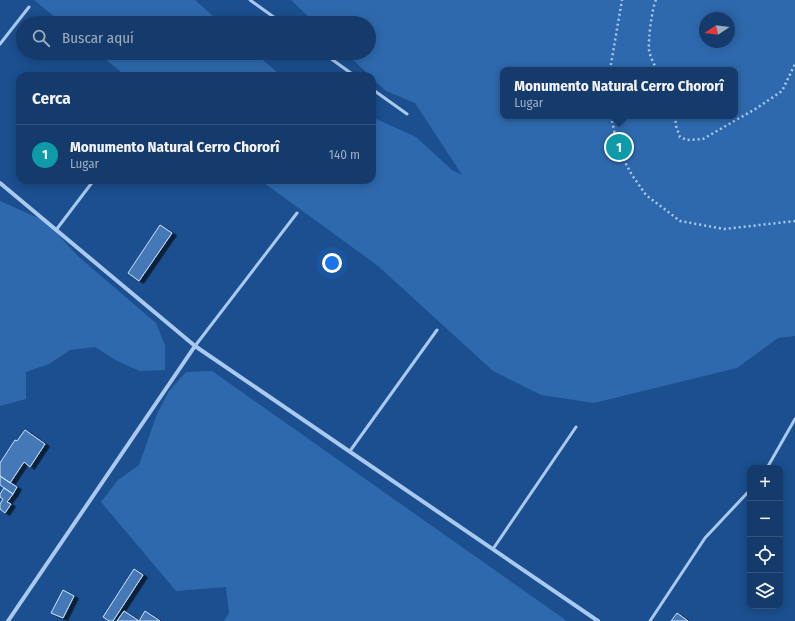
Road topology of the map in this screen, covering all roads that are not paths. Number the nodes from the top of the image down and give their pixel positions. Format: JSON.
{"nodes":[{"id":1,"x":250,"y":0,"type":"edge"},
{"id":2,"x":29,"y":7,"type":"dead end"},
{"id":3,"x":22,"y":16,"type":"edge"},
{"id":4,"x":272,"y":16,"type":"edge"},
{"id":5,"x":16,"y":24,"type":"edge"},
{"id":6,"x":0,"y":44,"type":"edge"},
{"id":7,"x":333,"y":60,"type":"edge"},
{"id":8,"x":349,"y":72,"type":"edge"},
{"id":9,"x":376,"y":92,"type":"edge"},
{"id":10,"x":407,"y":114,"type":"dead end"},
{"id":11,"x":0,"y":184,"type":"edge"},
{"id":12,"x":91,"y":184,"type":"edge"},
{"id":13,"x":297,"y":213,"type":"dead end"},
{"id":14,"x":56,"y":230,"type":"junction"},
{"id":15,"x":437,"y":330,"type":"dead end"},
{"id":16,"x":195,"y":346,"type":"junction"},
{"id":17,"x":795,"y":419,"type":"edge"},
{"id":18,"x":576,"y":427,"type":"dead end"},
{"id":19,"x":350,"y":451,"type":"junction"},
{"id":20,"x":768,"y":465,"type":"edge"},
{"id":21,"x":747,"y":493,"type":"edge"},
{"id":22,"x":493,"y":549,"type":"junction"},
{"id":23,"x":8,"y":621,"type":"edge"},
{"id":24,"x":598,"y":621,"type":"edge"},
{"id":25,"x":650,"y":621,"type":"edge"}],
"edges":[{"from":1,"to":4,"type":"lane"},
{"from":2,"to":3,"type":"lane"},
{"from":5,"to":6,"type":"lane"},
{"from":7,"to":8,"type":"lane"},
{"from":9,"to":10,"type":"lane"},
{"from":11,"to":14,"type":"street"},
{"from":12,"to":14,"type":"lane"},
{"from":13,"to":16,"type":"lane"},
{"from":14,"to":16,"type":"street"},
{"from":15,"to":19,"type":"lane"},
{"from":16,"to":19,"type":"street"},
{"from":16,"to":23,"type":"street"},
{"from":17,"to":20,"type":"lane"},
{"from":18,"to":22,"type":"lane"},
{"from":19,"to":22,"type":"street"},
{"from":21,"to":25,"type":"lane"},
{"from":22,"to":24,"type":"street"}]}
